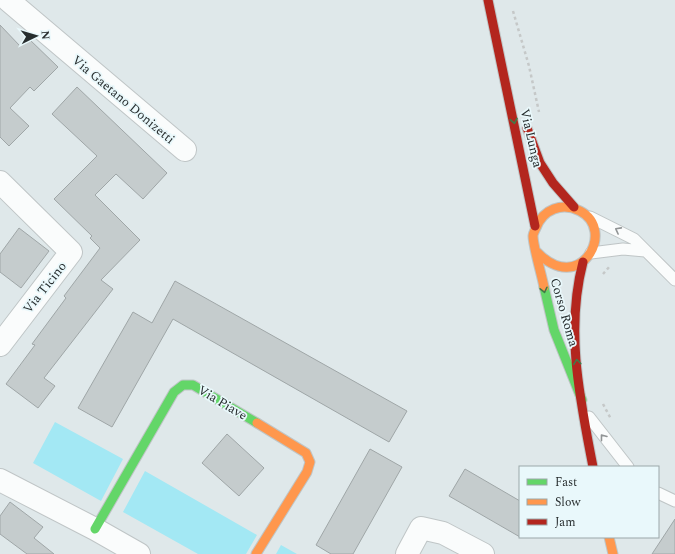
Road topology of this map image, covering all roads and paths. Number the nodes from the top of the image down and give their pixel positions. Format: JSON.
{"nodes":[{"id":1,"x":8,"y":0,"type":"edge"},
{"id":2,"x":488,"y":0,"type":"edge"},
{"id":3,"x":512,"y":7,"type":"dead end"},
{"id":4,"x":501,"y":56,"type":"junction"},
{"id":5,"x":540,"y":118,"type":"dead end"},
{"id":6,"x":185,"y":150,"type":"dead end"},
{"id":7,"x":0,"y":182,"type":"edge"},
{"id":8,"x":574,"y":207,"type":"junction"},
{"id":9,"x":588,"y":216,"type":"junction"},
{"id":10,"x":535,"y":226,"type":"junction"},
{"id":11,"x":623,"y":249,"type":"junction"},
{"id":12,"x":645,"y":251,"type":"junction"},
{"id":13,"x":537,"y":252,"type":"junction"},
{"id":14,"x":591,"y":253,"type":"junction"},
{"id":15,"x":583,"y":262,"type":"junction"},
{"id":16,"x":598,"y":279,"type":"dead end"},
{"id":17,"x":675,"y":280,"type":"edge"},
{"id":18,"x":0,"y":345,"type":"edge"},
{"id":19,"x":601,"y":396,"type":"dead end"},
{"id":20,"x":582,"y":403,"type":"junction"},
{"id":21,"x":613,"y":423,"type":"dead end"},
{"id":22,"x":593,"y":466,"type":"edge"},
{"id":23,"x":627,"y":466,"type":"edge"},
{"id":24,"x":0,"y":481,"type":"edge"},
{"id":25,"x":659,"y":493,"type":"edge"},
{"id":26,"x":675,"y":501,"type":"edge"},
{"id":27,"x":95,"y":529,"type":"junction"},
{"id":28,"x":609,"y":538,"type":"edge"},
{"id":29,"x":127,"y":551,"type":"edge"},
{"id":30,"x":256,"y":554,"type":"edge"},
{"id":31,"x":407,"y":554,"type":"edge"},
{"id":32,"x":482,"y":554,"type":"edge"},
{"id":33,"x":613,"y":554,"type":"edge"}],
"edges":[{"from":1,"to":6,"type":"street","name":"Via Gaetano Donizetti"},
{"from":2,"to":4,"type":"street","name":"Via Lunga"},
{"from":3,"to":5,"type":"path"},
{"from":4,"to":8,"type":"street","name":"Via Lunga"},
{"from":4,"to":10,"type":"street","name":"Via Lunga","one_way":true},
{"from":7,"to":18,"type":"street","name":"Via Ticino"},
{"from":8,"to":9,"type":"street"},
{"from":8,"to":10,"type":"street"},
{"from":12,"to":9,"type":"lane","one_way":true},
{"from":9,"to":14,"type":"street","name":"Corso Roma"},
{"from":10,"to":13,"type":"street","name":"Corso Roma"},
{"from":11,"to":12,"type":"lane"},
{"from":11,"to":14,"type":"lane"},
{"from":11,"to":16,"type":"path"},
{"from":12,"to":17,"type":"lane"},
{"from":13,"to":15,"type":"street","name":"Corso Roma"},
{"from":13,"to":20,"type":"street","name":"Corso Roma","one_way":true},
{"from":14,"to":15,"type":"street","name":"Corso Roma"},
{"from":20,"to":15,"type":"street","name":"Corso Roma","one_way":true},
{"from":19,"to":21,"type":"path"},
{"from":20,"to":22,"type":"street","name":"Corso Roma"},
{"from":23,"to":20,"type":"lane","one_way":true},
{"from":24,"to":27,"type":"street"},
{"from":25,"to":26,"type":"lane"},
{"from":27,"to":29,"type":"street"},
{"from":27,"to":30,"type":"street","name":"Via Piave"},
{"from":28,"to":33,"type":"street"},
{"from":31,"to":32,"type":"street"}]}
